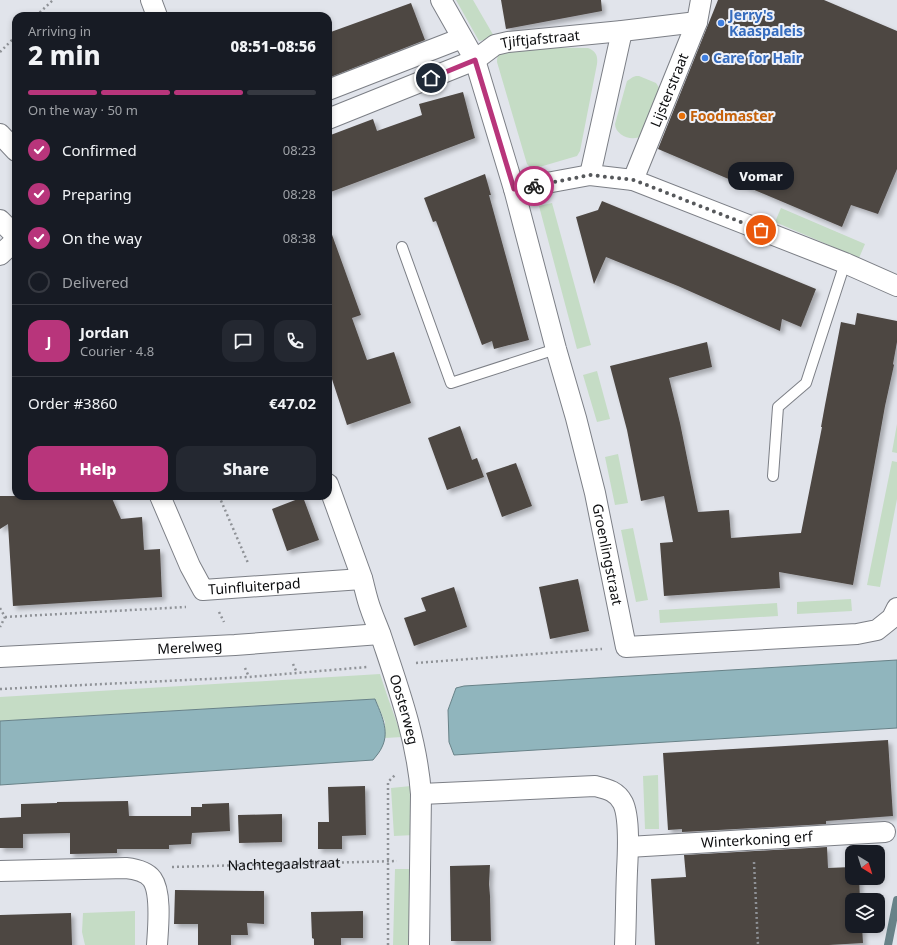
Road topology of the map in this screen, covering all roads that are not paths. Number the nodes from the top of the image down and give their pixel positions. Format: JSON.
{"nodes":[{"id":1,"x":151,"y":0,"type":"edge"},
{"id":2,"x":441,"y":0,"type":"edge"},
{"id":3,"x":701,"y":0,"type":"edge"},
{"id":4,"x":156,"y":12,"type":"edge"},
{"id":5,"x":697,"y":22,"type":"junction"},
{"id":6,"x":622,"y":31,"type":"junction"},
{"id":7,"x":462,"y":38,"type":"junction"},
{"id":8,"x":475,"y":60,"type":"junction"},
{"id":9,"x":332,"y":88,"type":"edge"},
{"id":10,"x":332,"y":117,"type":"edge"},
{"id":11,"x":0,"y":134,"type":"edge"},
{"id":12,"x":12,"y":147,"type":"edge"},
{"id":13,"x":590,"y":175,"type":"junction"},
{"id":14,"x":634,"y":180,"type":"junction"},
{"id":15,"x":514,"y":189,"type":"junction"},
{"id":16,"x":0,"y":220,"type":"edge"},
{"id":17,"x":12,"y":232,"type":"edge"},
{"id":18,"x":12,"y":244,"type":"edge"},
{"id":19,"x":402,"y":246,"type":"dead end"},
{"id":20,"x":0,"y":255,"type":"edge"},
{"id":21,"x":845,"y":263,"type":"junction"},
{"id":22,"x":897,"y":286,"type":"edge"},
{"id":23,"x":556,"y":349,"type":"junction"},
{"id":24,"x":773,"y":476,"type":"dead end"},
{"id":25,"x":332,"y":495,"type":"edge"},
{"id":26,"x":162,"y":500,"type":"edge"},
{"id":27,"x":362,"y":579,"type":"junction"},
{"id":28,"x":897,"y":608,"type":"edge"},
{"id":29,"x":380,"y":634,"type":"junction"},
{"id":30,"x":0,"y":657,"type":"edge"},
{"id":31,"x":421,"y":794,"type":"junction"},
{"id":32,"x":885,"y":832,"type":"dead end"},
{"id":33,"x":628,"y":847,"type":"junction"},
{"id":34,"x":0,"y":871,"type":"edge"},
{"id":35,"x":157,"y":945,"type":"edge"},
{"id":36,"x":419,"y":945,"type":"edge"},
{"id":37,"x":625,"y":945,"type":"edge"}],
"edges":[{"from":1,"to":4,"type":"street"},
{"from":2,"to":7,"type":"street","name":"Groenlingstraat"},
{"from":3,"to":5,"type":"street","name":"Lijsterstraat"},
{"from":5,"to":6,"type":"street","name":"Tjiftjafstraat"},
{"from":5,"to":14,"type":"street","name":"Lijsterstraat"},
{"from":6,"to":8,"type":"street","name":"Tjiftjafstraat"},
{"from":6,"to":13,"type":"street"},
{"from":7,"to":8,"type":"street","name":"Groenlingstraat"},
{"from":7,"to":9,"type":"street"},
{"from":8,"to":10,"type":"street","name":"Tjiftjafstraat"},
{"from":8,"to":15,"type":"street","name":"Groenlingstraat"},
{"from":11,"to":12,"type":"street"},
{"from":13,"to":14,"type":"street"},
{"from":13,"to":15,"type":"street"},
{"from":14,"to":21,"type":"street"},
{"from":15,"to":23,"type":"street","name":"Groenlingstraat"},
{"from":16,"to":17,"type":"street"},
{"from":18,"to":20,"type":"street"},
{"from":19,"to":23,"type":"lane"},
{"from":21,"to":22,"type":"street"},
{"from":21,"to":24,"type":"lane"},
{"from":23,"to":28,"type":"street","name":"Groenlingstraat"},
{"from":25,"to":27,"type":"street","name":"Oosterweg"},
{"from":26,"to":27,"type":"street","name":"Tuinfluiterpad"},
{"from":27,"to":29,"type":"street","name":"Oosterweg"},
{"from":29,"to":30,"type":"street","name":"Merelweg"},
{"from":29,"to":31,"type":"street","name":"Oosterweg"},
{"from":31,"to":33,"type":"street"},
{"from":31,"to":36,"type":"street","name":"Oosterweg"},
{"from":32,"to":33,"type":"street","name":"Winterkoning erf"},
{"from":33,"to":37,"type":"street"},
{"from":34,"to":35,"type":"street"}]}
